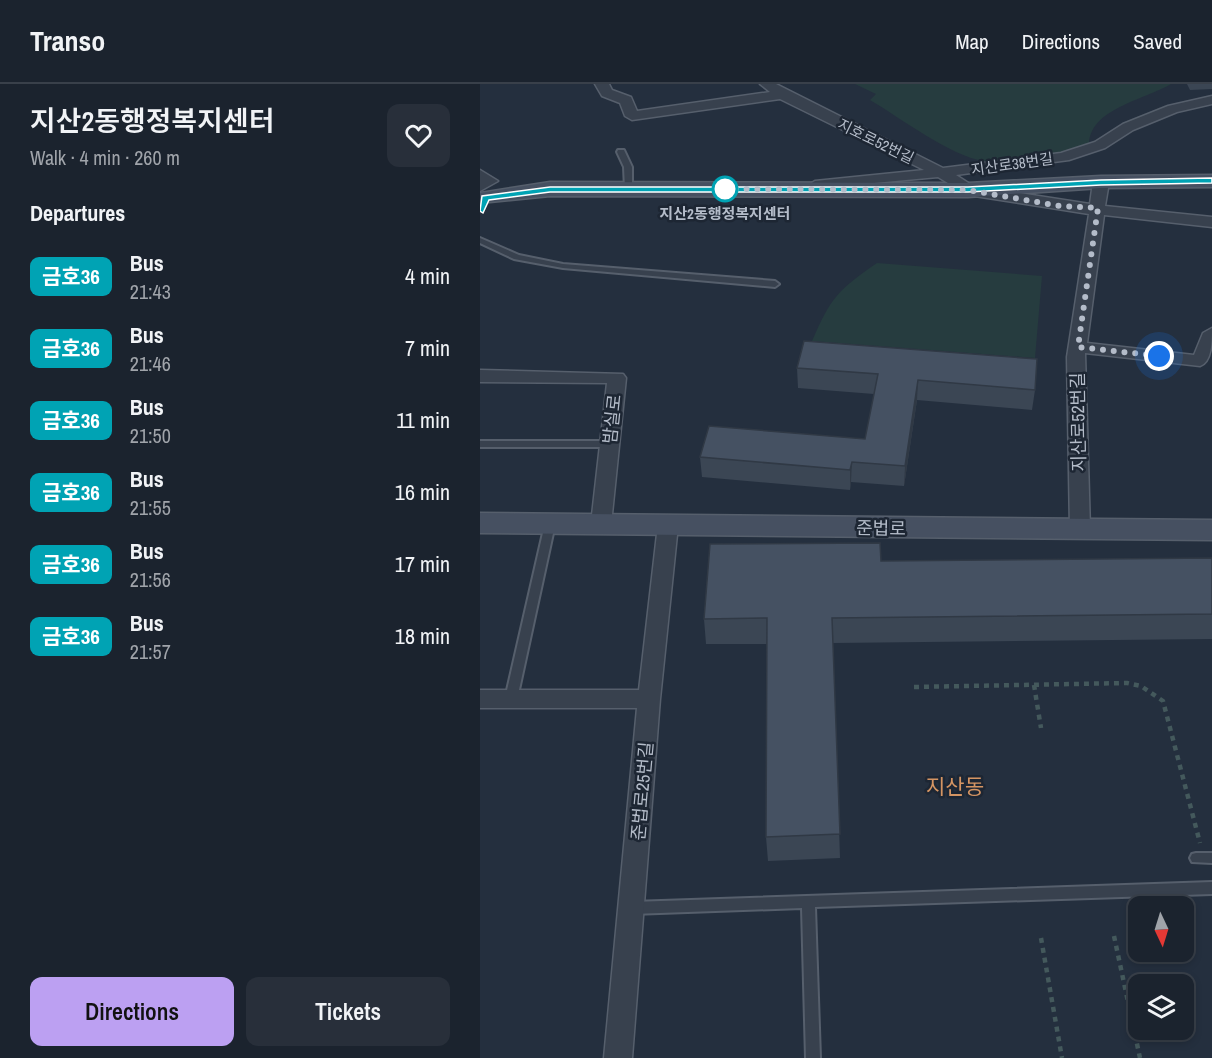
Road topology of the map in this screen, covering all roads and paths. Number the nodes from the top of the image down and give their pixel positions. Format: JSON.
{"nodes":[{"id":1,"x":603,"y":84,"type":"edge"},
{"id":2,"x":767,"y":84,"type":"edge"},
{"id":3,"x":783,"y":94,"type":"junction"},
{"id":4,"x":1212,"y":100,"type":"edge"},
{"id":5,"x":621,"y":152,"type":"dead end"},
{"id":6,"x":942,"y":173,"type":"junction"},
{"id":7,"x":480,"y":175,"type":"edge"},
{"id":8,"x":1212,"y":181,"type":"edge"},
{"id":9,"x":1101,"y":182,"type":"junction"},
{"id":10,"x":801,"y":188,"type":"junction"},
{"id":11,"x":629,"y":189,"type":"junction"},
{"id":12,"x":968,"y":190,"type":"junction"},
{"id":13,"x":481,"y":197,"type":"edge"},
{"id":14,"x":1098,"y":208,"type":"junction"},
{"id":15,"x":1212,"y":222,"type":"edge"},
{"id":16,"x":480,"y":240,"type":"edge"},
{"id":17,"x":776,"y":284,"type":"dead end"},
{"id":18,"x":1212,"y":333,"type":"edge"},
{"id":19,"x":1078,"y":347,"type":"junction"},
{"id":20,"x":480,"y":376,"type":"edge"},
{"id":21,"x":480,"y":444,"type":"edge"},
{"id":22,"x":609,"y":444,"type":"junction"},
{"id":23,"x":480,"y":523,"type":"edge"},
{"id":24,"x":550,"y":524,"type":"junction"},
{"id":25,"x":601,"y":524,"type":"junction"},
{"id":26,"x":668,"y":525,"type":"junction"},
{"id":27,"x":1080,"y":530,"type":"junction"},
{"id":28,"x":1212,"y":530,"type":"edge"},
{"id":29,"x":1034,"y":685,"type":"junction"},
{"id":30,"x":914,"y":687,"type":"dead end"},
{"id":31,"x":480,"y":699,"type":"edge"},
{"id":32,"x":511,"y":699,"type":"junction"},
{"id":33,"x":649,"y":699,"type":"junction"},
{"id":34,"x":1041,"y":728,"type":"dead end"},
{"id":35,"x":1204,"y":858,"type":"edge"},
{"id":36,"x":1212,"y":888,"type":"edge"},
{"id":37,"x":808,"y":903,"type":"junction"},
{"id":38,"x":632,"y":908,"type":"junction"},
{"id":39,"x":1114,"y":936,"type":"dead end"},
{"id":40,"x":1041,"y":938,"type":"dead end"},
{"id":41,"x":618,"y":1058,"type":"edge"},
{"id":42,"x":813,"y":1058,"type":"edge"},
{"id":43,"x":1062,"y":1058,"type":"edge"},
{"id":44,"x":1140,"y":1058,"type":"edge"}],
"edges":[{"from":1,"to":3,"type":"street"},
{"from":2,"to":3,"type":"street","name":"지호로52번길"},
{"from":3,"to":6,"type":"street","name":"지호로52번길"},
{"from":4,"to":6,"type":"street","name":"지산로38번길"},
{"from":5,"to":11,"type":"lane"},
{"from":6,"to":10,"type":"street","name":"지산로38번길"},
{"from":6,"to":12,"type":"street","name":"지호로52번길"},
{"from":7,"to":13,"type":"street"},
{"from":8,"to":9,"type":"street"},
{"from":9,"to":12,"type":"street"},
{"from":9,"to":14,"type":"street","name":"지산로52번길"},
{"from":10,"to":11,"type":"street"},
{"from":10,"to":12,"type":"street"},
{"from":11,"to":13,"type":"street"},
{"from":12,"to":14,"type":"street"},
{"from":14,"to":15,"type":"street"},
{"from":14,"to":19,"type":"street","name":"지산로52번길"},
{"from":16,"to":17,"type":"lane"},
{"from":18,"to":19,"type":"street"},
{"from":19,"to":27,"type":"street","name":"지산로52번길"},
{"from":20,"to":22,"type":"street","name":"밤실로"},
{"from":21,"to":22,"type":"lane"},
{"from":22,"to":25,"type":"street","name":"밤실로"},
{"from":23,"to":24,"type":"street","name":"준법로"},
{"from":24,"to":25,"type":"street","name":"준법로"},
{"from":24,"to":32,"type":"lane"},
{"from":25,"to":26,"type":"street","name":"준법로"},
{"from":26,"to":27,"type":"street","name":"준법로"},
{"from":26,"to":33,"type":"street","name":"준법로25번길"},
{"from":27,"to":28,"type":"street","name":"준법로"},
{"from":29,"to":30,"type":"path"},
{"from":29,"to":34,"type":"path"},
{"from":29,"to":35,"type":"path"},
{"from":31,"to":32,"type":"street"},
{"from":32,"to":33,"type":"street"},
{"from":33,"to":38,"type":"street","name":"준법로25번길"},
{"from":36,"to":37,"type":"lane"},
{"from":37,"to":38,"type":"lane"},
{"from":37,"to":42,"type":"lane"},
{"from":38,"to":41,"type":"street","name":"준법로25번길"},
{"from":39,"to":44,"type":"path"},
{"from":40,"to":43,"type":"path"}]}
